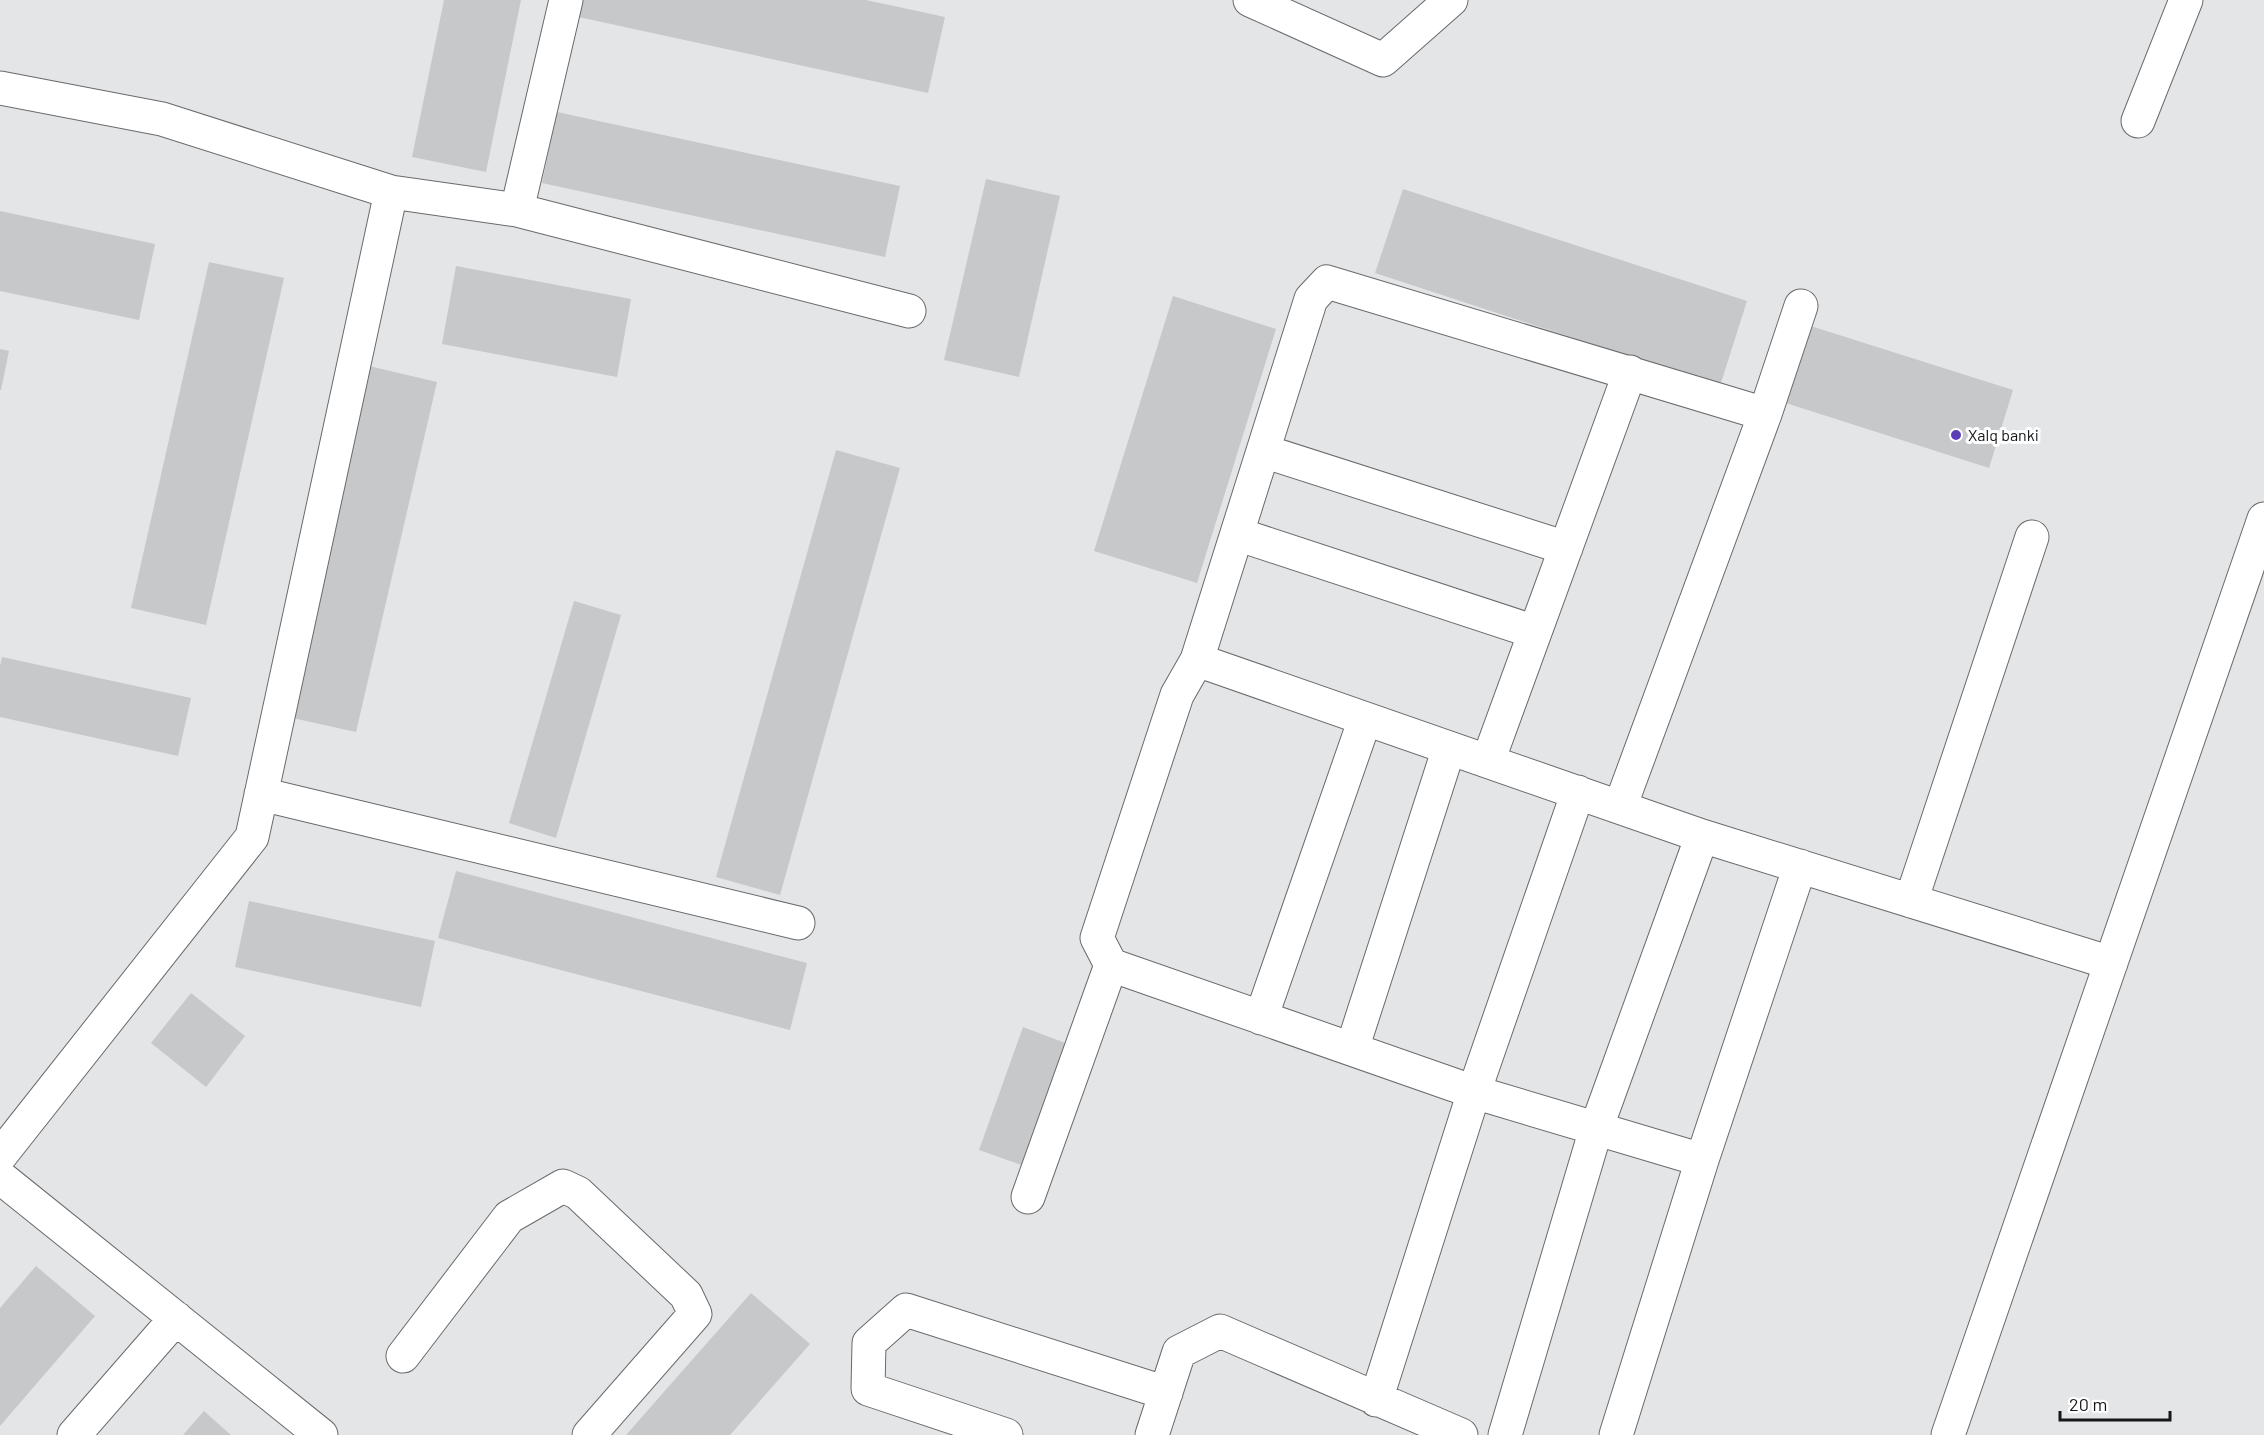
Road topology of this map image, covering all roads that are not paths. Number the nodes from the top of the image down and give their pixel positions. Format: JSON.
{"nodes":[{"id":1,"x":566,"y":0,"type":"edge"},
{"id":2,"x":1250,"y":0,"type":"edge"},
{"id":3,"x":1451,"y":0,"type":"edge"},
{"id":4,"x":2186,"y":0,"type":"edge"},
{"id":5,"x":0,"y":88,"type":"edge"},
{"id":6,"x":2138,"y":121,"type":"dead end"},
{"id":7,"x":391,"y":192,"type":"junction"},
{"id":8,"x":517,"y":210,"type":"junction"},
{"id":9,"x":1801,"y":306,"type":"dead end"},
{"id":10,"x":909,"y":311,"type":"dead end"},
{"id":11,"x":1630,"y":372,"type":"junction"},
{"id":12,"x":1765,"y":414,"type":"junction"},
{"id":13,"x":1263,"y":451,"type":"junction"},
{"id":14,"x":2264,"y":519,"type":"edge"},
{"id":15,"x":1237,"y":534,"type":"junction"},
{"id":16,"x":2032,"y":537,"type":"dead end"},
{"id":17,"x":1566,"y":548,"type":"junction"},
{"id":18,"x":2251,"y":597,"type":"edge"},
{"id":19,"x":1535,"y":632,"type":"junction"},
{"id":20,"x":1197,"y":660,"type":"junction"},
{"id":21,"x":1365,"y":719,"type":"junction"},
{"id":22,"x":1449,"y":748,"type":"junction"},
{"id":23,"x":1488,"y":761,"type":"junction"},
{"id":24,"x":1578,"y":792,"type":"junction"},
{"id":25,"x":261,"y":794,"type":"junction"},
{"id":26,"x":1620,"y":807,"type":"junction"},
{"id":27,"x":1702,"y":836,"type":"junction"},
{"id":28,"x":1800,"y":866,"type":"junction"},
{"id":29,"x":1911,"y":901,"type":"junction"},
{"id":30,"x":798,"y":923,"type":"dead end"},
{"id":31,"x":2111,"y":963,"type":"junction"},
{"id":32,"x":1111,"y":965,"type":"junction"},
{"id":33,"x":1262,"y":1018,"type":"junction"},
{"id":34,"x":1352,"y":1049,"type":"junction"},
{"id":35,"x":1474,"y":1092,"type":"junction"},
{"id":36,"x":1596,"y":1129,"type":"junction"},
{"id":37,"x":0,"y":1156,"type":"edge"},
{"id":38,"x":1702,"y":1160,"type":"junction"},
{"id":39,"x":0,"y":1177,"type":"edge"},
{"id":40,"x":1028,"y":1197,"type":"dead end"},
{"id":41,"x":176,"y":1318,"type":"junction"},
{"id":42,"x":403,"y":1356,"type":"dead end"},
{"id":43,"x":1166,"y":1393,"type":"junction"},
{"id":44,"x":1376,"y":1400,"type":"junction"},
{"id":45,"x":74,"y":1435,"type":"edge"},
{"id":46,"x":321,"y":1435,"type":"edge"},
{"id":47,"x":589,"y":1435,"type":"edge"},
{"id":48,"x":1006,"y":1435,"type":"edge"},
{"id":49,"x":1152,"y":1435,"type":"edge"},
{"id":50,"x":1461,"y":1435,"type":"edge"},
{"id":51,"x":1504,"y":1435,"type":"edge"},
{"id":52,"x":1616,"y":1435,"type":"edge"},
{"id":53,"x":1948,"y":1435,"type":"edge"}],
"edges":[{"from":1,"to":8,"type":"street"},
{"from":2,"to":3,"type":"street"},
{"from":4,"to":6,"type":"street"},
{"from":5,"to":7,"type":"street"},
{"from":7,"to":8,"type":"street"},
{"from":7,"to":25,"type":"street"},
{"from":8,"to":10,"type":"street"},
{"from":9,"to":12,"type":"street"},
{"from":11,"to":12,"type":"street"},
{"from":11,"to":13,"type":"street"},
{"from":11,"to":17,"type":"street"},
{"from":12,"to":26,"type":"street"},
{"from":13,"to":15,"type":"street"},
{"from":13,"to":17,"type":"street"},
{"from":14,"to":18,"type":"street"},
{"from":15,"to":19,"type":"street"},
{"from":15,"to":20,"type":"street"},
{"from":16,"to":29,"type":"street"},
{"from":17,"to":19,"type":"street"},
{"from":18,"to":31,"type":"street"},
{"from":19,"to":23,"type":"street"},
{"from":20,"to":21,"type":"street"},
{"from":20,"to":32,"type":"street"},
{"from":21,"to":22,"type":"street"},
{"from":21,"to":33,"type":"street"},
{"from":22,"to":23,"type":"street"},
{"from":22,"to":34,"type":"street"},
{"from":23,"to":24,"type":"street"},
{"from":24,"to":26,"type":"street"},
{"from":24,"to":35,"type":"street"},
{"from":25,"to":30,"type":"street"},
{"from":25,"to":37,"type":"street"},
{"from":26,"to":27,"type":"street"},
{"from":27,"to":28,"type":"street"},
{"from":27,"to":36,"type":"street"},
{"from":28,"to":29,"type":"street"},
{"from":28,"to":38,"type":"street"},
{"from":29,"to":31,"type":"street"},
{"from":31,"to":53,"type":"street"},
{"from":32,"to":33,"type":"street"},
{"from":32,"to":40,"type":"street"},
{"from":33,"to":34,"type":"street"},
{"from":34,"to":35,"type":"street"},
{"from":35,"to":36,"type":"street"},
{"from":35,"to":44,"type":"street"},
{"from":36,"to":38,"type":"street"},
{"from":36,"to":51,"type":"street"},
{"from":38,"to":52,"type":"street"},
{"from":39,"to":41,"type":"street"},
{"from":41,"to":45,"type":"street"},
{"from":41,"to":46,"type":"street"},
{"from":42,"to":47,"type":"street"},
{"from":43,"to":44,"type":"street"},
{"from":43,"to":48,"type":"street"},
{"from":43,"to":49,"type":"street"},
{"from":44,"to":50,"type":"street"}]}
